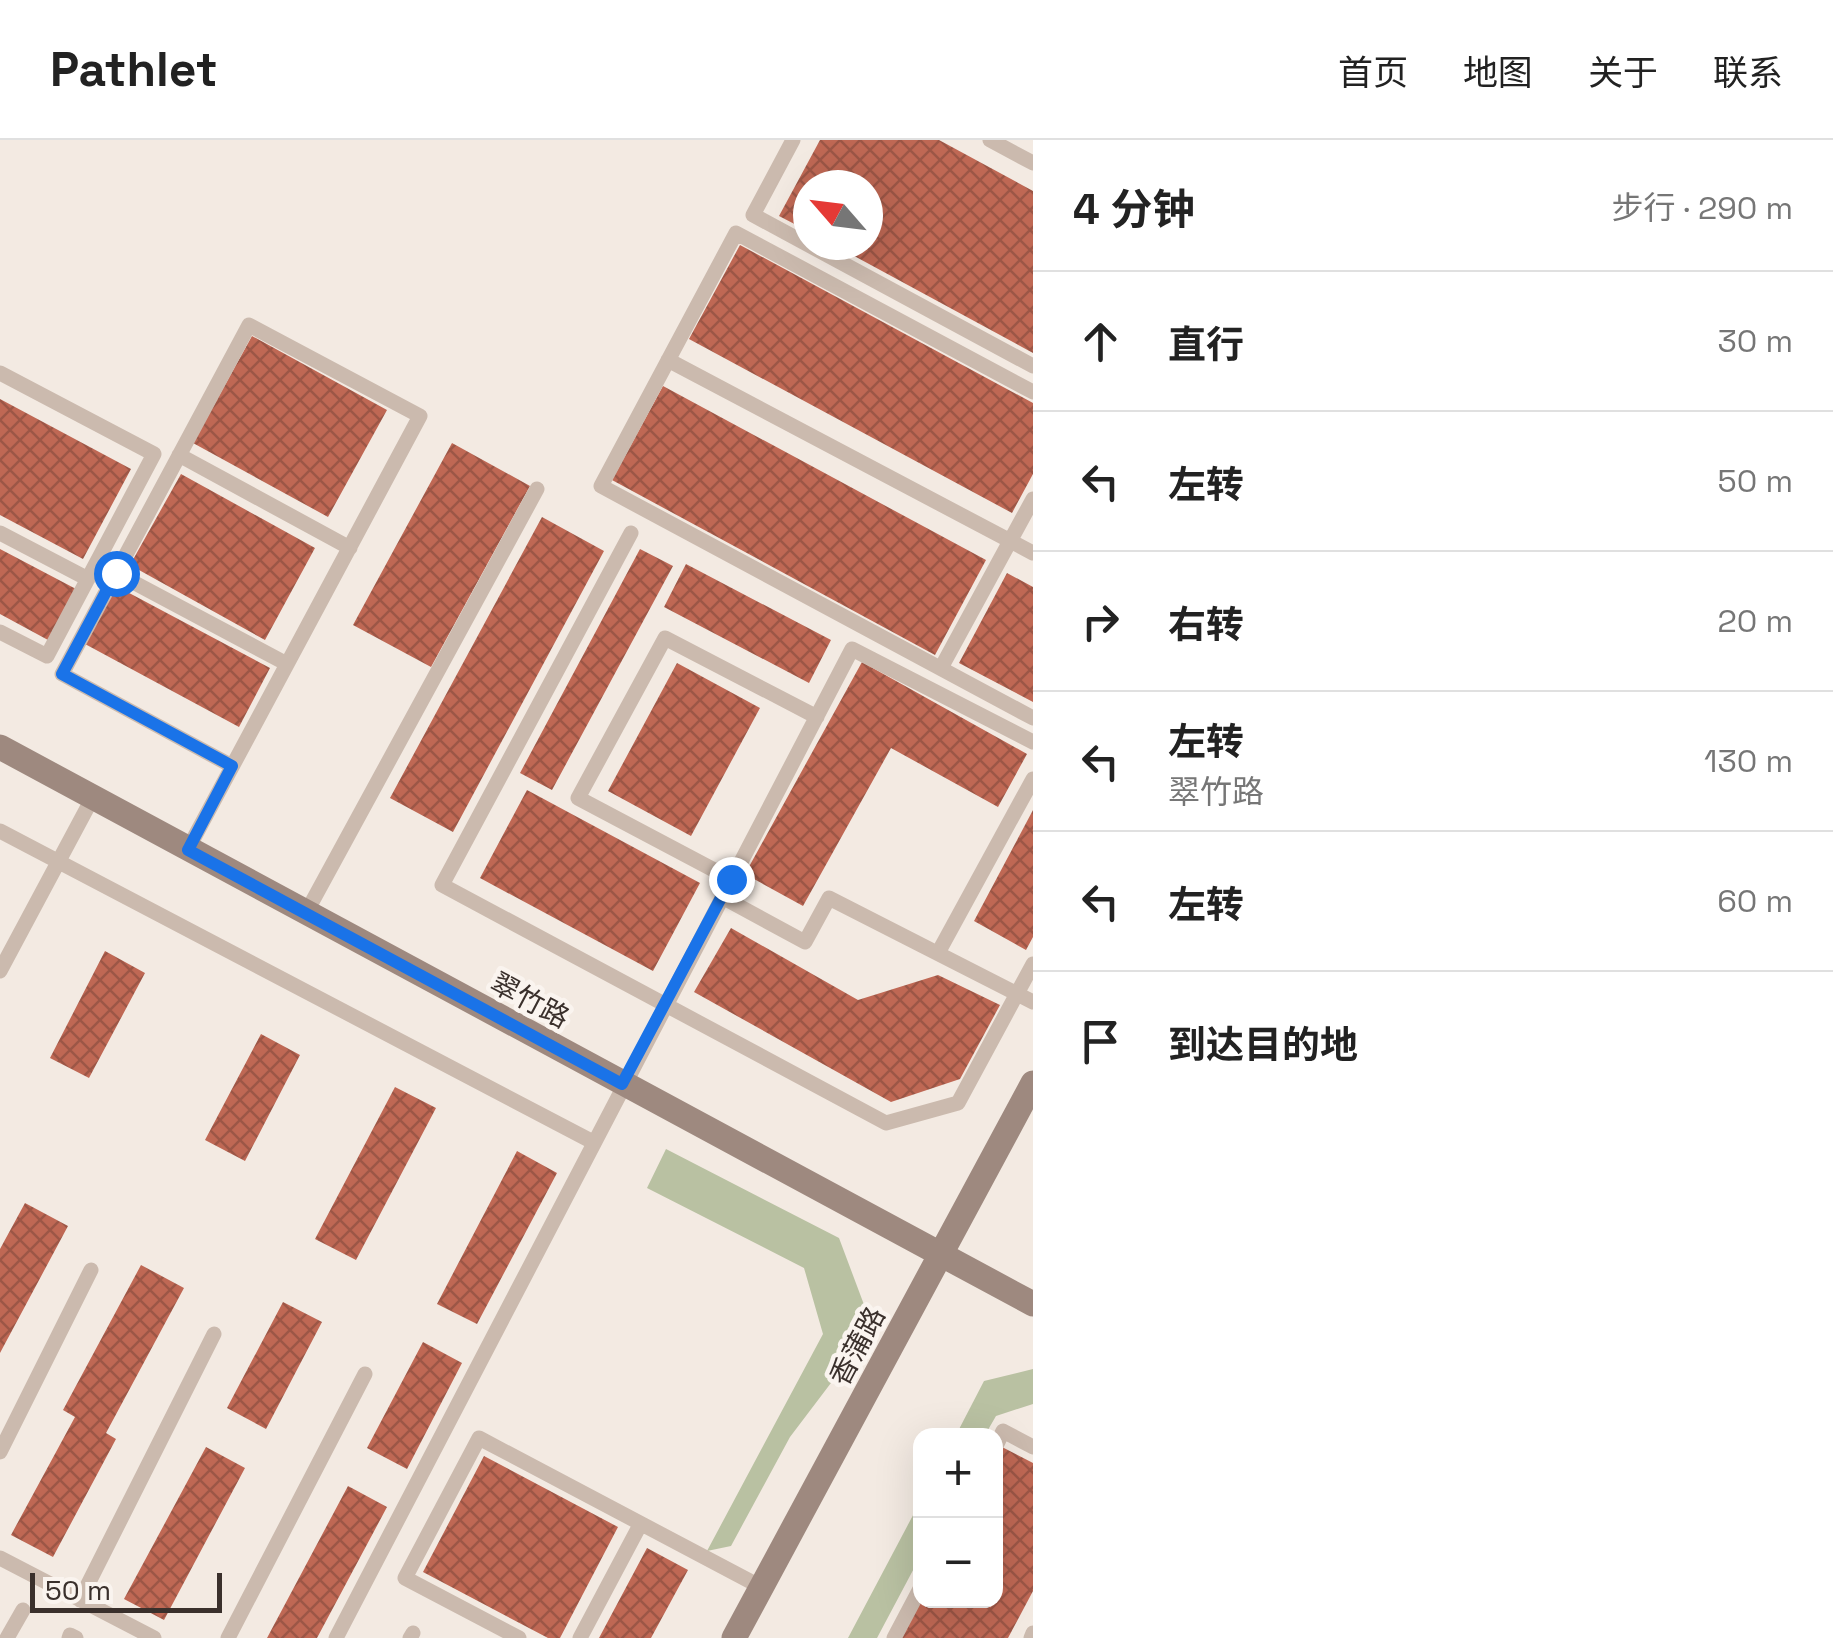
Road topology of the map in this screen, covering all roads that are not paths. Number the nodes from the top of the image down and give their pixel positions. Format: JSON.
{"nodes":[{"id":1,"x":793,"y":140,"type":"edge"},
{"id":2,"x":990,"y":140,"type":"edge"},
{"id":3,"x":1033,"y":163,"type":"edge"},
{"id":4,"x":668,"y":360,"type":"junction"},
{"id":5,"x":1033,"y":366,"type":"edge"},
{"id":6,"x":0,"y":373,"type":"edge"},
{"id":7,"x":1033,"y":392,"type":"edge"},
{"id":8,"x":179,"y":455,"type":"junction"},
{"id":9,"x":536,"y":488,"type":"dead end"},
{"id":10,"x":1033,"y":499,"type":"edge"},
{"id":11,"x":0,"y":533,"type":"edge"},
{"id":12,"x":631,"y":534,"type":"dead end"},
{"id":13,"x":1010,"y":542,"type":"junction"},
{"id":14,"x":350,"y":548,"type":"junction"},
{"id":15,"x":1033,"y":554,"type":"edge"},
{"id":16,"x":116,"y":573,"type":"junction"},
{"id":17,"x":88,"y":579,"type":"junction"},
{"id":18,"x":0,"y":632,"type":"edge"},
{"id":19,"x":288,"y":664,"type":"junction"},
{"id":20,"x":941,"y":668,"type":"junction"},
{"id":21,"x":816,"y":716,"type":"junction"},
{"id":22,"x":1033,"y":718,"type":"edge"},
{"id":23,"x":1033,"y":742,"type":"edge"},
{"id":24,"x":0,"y":747,"type":"edge"},
{"id":25,"x":232,"y":766,"type":"junction"},
{"id":26,"x":1033,"y":779,"type":"edge"},
{"id":27,"x":92,"y":797,"type":"junction"},
{"id":28,"x":0,"y":831,"type":"edge"},
{"id":29,"x":188,"y":850,"type":"junction"},
{"id":30,"x":57,"y":861,"type":"junction"},
{"id":31,"x":731,"y":879,"type":"junction"},
{"id":32,"x":722,"y":897,"type":"junction"},
{"id":33,"x":306,"y":913,"type":"junction"},
{"id":34,"x":938,"y":953,"type":"junction"},
{"id":35,"x":1033,"y":964,"type":"edge"},
{"id":36,"x":0,"y":971,"type":"edge"},
{"id":37,"x":1017,"y":994,"type":"junction"},
{"id":38,"x":1033,"y":1002,"type":"edge"},
{"id":39,"x":665,"y":1005,"type":"junction"},
{"id":40,"x":1033,"y":1083,"type":"edge"},
{"id":41,"x":622,"y":1084,"type":"junction"},
{"id":42,"x":592,"y":1142,"type":"junction"},
{"id":43,"x":940,"y":1256,"type":"junction"},
{"id":44,"x":92,"y":1270,"type":"dead end"},
{"id":45,"x":1033,"y":1304,"type":"edge"},
{"id":46,"x":214,"y":1334,"type":"dead end"},
{"id":47,"x":366,"y":1374,"type":"dead end"},
{"id":48,"x":1003,"y":1431,"type":"edge"},
{"id":49,"x":1033,"y":1447,"type":"edge"},
{"id":50,"x":0,"y":1452,"type":"edge"},
{"id":51,"x":640,"y":1525,"type":"junction"},
{"id":52,"x":0,"y":1558,"type":"edge"},
{"id":53,"x":761,"y":1587,"type":"junction"},
{"id":54,"x":80,"y":1600,"type":"junction"},
{"id":55,"x":913,"y":1601,"type":"edge"},
{"id":56,"x":22,"y":1610,"type":"dead end"},
{"id":57,"x":7,"y":1638,"type":"edge"},
{"id":58,"x":154,"y":1638,"type":"edge"},
{"id":59,"x":228,"y":1638,"type":"edge"},
{"id":60,"x":336,"y":1638,"type":"edge"},
{"id":61,"x":520,"y":1638,"type":"edge"},
{"id":62,"x":580,"y":1638,"type":"edge"},
{"id":63,"x":734,"y":1638,"type":"edge"},
{"id":64,"x":894,"y":1638,"type":"edge"}],
"edges":[{"from":1,"to":5,"type":"lane"},
{"from":2,"to":3,"type":"lane"},
{"from":4,"to":7,"type":"lane"},
{"from":4,"to":13,"type":"lane"},
{"from":4,"to":20,"type":"lane"},
{"from":6,"to":17,"type":"lane"},
{"from":8,"to":14,"type":"lane"},
{"from":8,"to":14,"type":"lane"},
{"from":8,"to":16,"type":"lane"},
{"from":9,"to":33,"type":"lane"},
{"from":10,"to":13,"type":"lane"},
{"from":11,"to":17,"type":"lane"},
{"from":12,"to":39,"type":"lane"},
{"from":13,"to":15,"type":"lane"},
{"from":13,"to":20,"type":"lane"},
{"from":14,"to":19,"type":"lane"},
{"from":16,"to":19,"type":"lane"},
{"from":16,"to":25,"type":"lane"},
{"from":17,"to":18,"type":"lane"},
{"from":19,"to":25,"type":"lane"},
{"from":20,"to":22,"type":"lane"},
{"from":21,"to":23,"type":"lane"},
{"from":21,"to":31,"type":"lane"},
{"from":21,"to":31,"type":"lane"},
{"from":24,"to":27,"type":"street","name":"翠竹路"},
{"from":25,"to":29,"type":"lane"},
{"from":26,"to":34,"type":"lane"},
{"from":27,"to":29,"type":"street","name":"翠竹路"},
{"from":27,"to":30,"type":"lane"},
{"from":28,"to":30,"type":"lane"},
{"from":29,"to":33,"type":"street","name":"翠竹路"},
{"from":30,"to":36,"type":"lane"},
{"from":30,"to":42,"type":"lane"},
{"from":31,"to":32,"type":"lane"},
{"from":32,"to":34,"type":"lane"},
{"from":32,"to":39,"type":"lane"},
{"from":33,"to":41,"type":"street","name":"翠竹路"},
{"from":34,"to":37,"type":"lane"},
{"from":35,"to":37,"type":"lane"},
{"from":37,"to":38,"type":"lane"},
{"from":37,"to":39,"type":"lane"},
{"from":39,"to":41,"type":"lane"},
{"from":40,"to":43,"type":"street","name":"香蒲路"},
{"from":41,"to":42,"type":"lane"},
{"from":41,"to":43,"type":"street","name":"翠竹路"},
{"from":42,"to":60,"type":"lane"},
{"from":43,"to":45,"type":"street","name":"翠竹路"},
{"from":43,"to":53,"type":"street","name":"香蒲路"},
{"from":44,"to":50,"type":"lane"},
{"from":46,"to":54,"type":"lane"},
{"from":47,"to":59,"type":"lane"},
{"from":48,"to":49,"type":"lane"},
{"from":51,"to":53,"type":"lane"},
{"from":51,"to":61,"type":"lane"},
{"from":51,"to":62,"type":"lane"},
{"from":52,"to":54,"type":"lane"},
{"from":53,"to":63,"type":"street","name":"香蒲路"},
{"from":54,"to":58,"type":"lane"},
{"from":55,"to":64,"type":"lane"},
{"from":56,"to":57,"type":"lane"}]}
